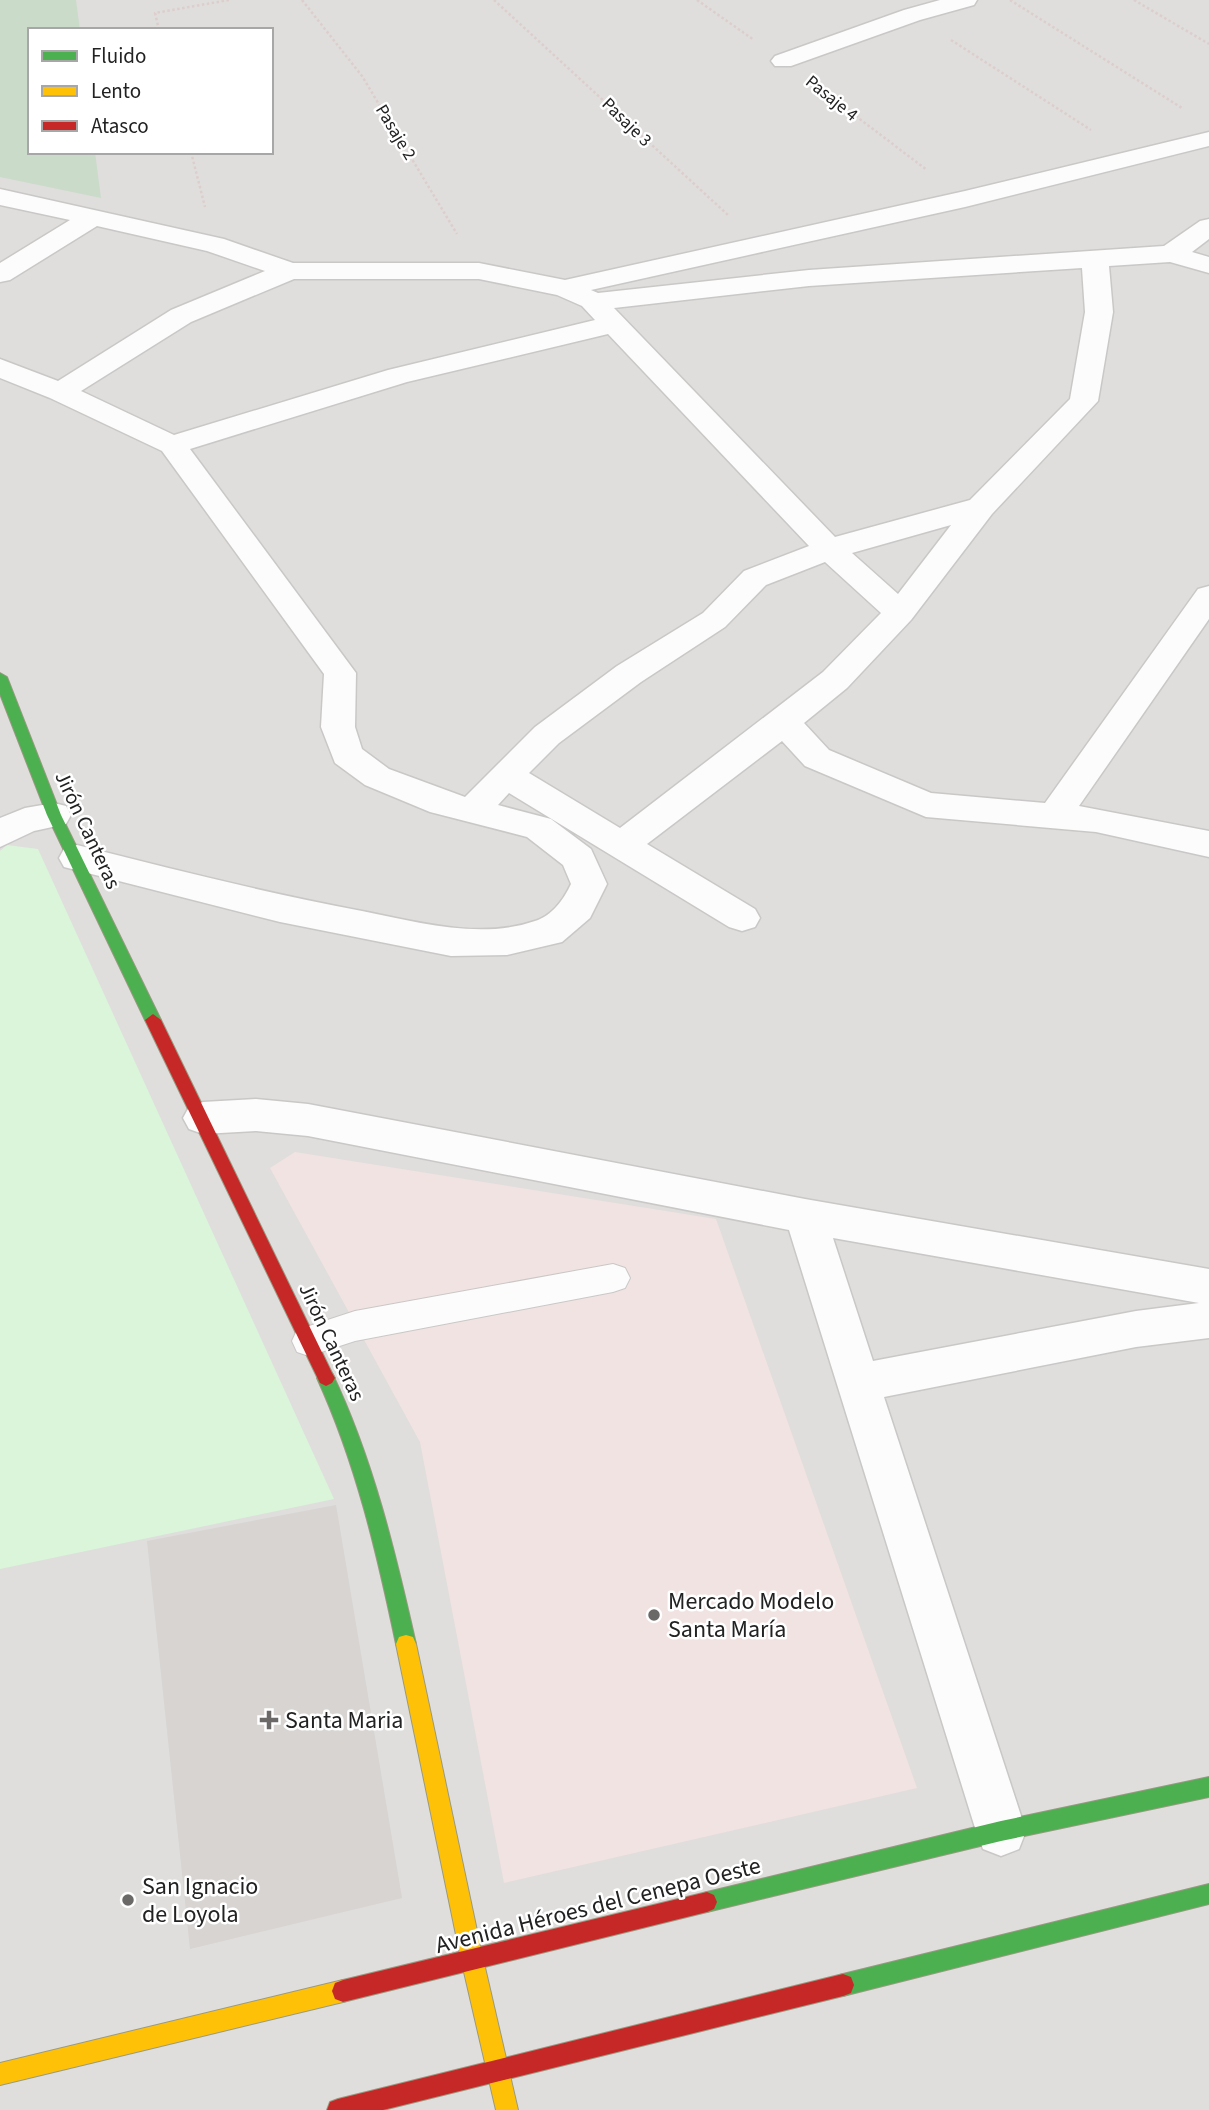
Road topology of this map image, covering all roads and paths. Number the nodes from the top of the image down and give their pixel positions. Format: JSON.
{"nodes":[{"id":1,"x":229,"y":0,"type":"edge"},
{"id":2,"x":302,"y":0,"type":"edge"},
{"id":3,"x":494,"y":0,"type":"edge"},
{"id":4,"x":697,"y":0,"type":"edge"},
{"id":5,"x":965,"y":0,"type":"edge"},
{"id":6,"x":1010,"y":0,"type":"edge"},
{"id":7,"x":1134,"y":0,"type":"edge"},
{"id":8,"x":904,"y":7,"type":"edge"},
{"id":9,"x":159,"y":28,"type":"edge"},
{"id":10,"x":1209,"y":44,"type":"edge"},
{"id":11,"x":783,"y":61,"type":"junction"},
{"id":12,"x":1186,"y":111,"type":"dead end"},
{"id":13,"x":1209,"y":139,"type":"edge"},
{"id":14,"x":192,"y":154,"type":"edge"},
{"id":15,"x":1134,"y":158,"type":"junction"},
{"id":16,"x":0,"y":197,"type":"edge"},
{"id":17,"x":965,"y":199,"type":"junction"},
{"id":18,"x":92,"y":218,"type":"junction"},
{"id":19,"x":1209,"y":227,"type":"edge"},
{"id":20,"x":761,"y":242,"type":"junction"},
{"id":21,"x":215,"y":245,"type":"junction"},
{"id":22,"x":1171,"y":254,"type":"junction"},
{"id":23,"x":1096,"y":259,"type":"junction"},
{"id":24,"x":1209,"y":265,"type":"edge"},
{"id":25,"x":290,"y":271,"type":"junction"},
{"id":26,"x":480,"y":271,"type":"junction"},
{"id":27,"x":0,"y":274,"type":"edge"},
{"id":28,"x":565,"y":288,"type":"junction"},
{"id":29,"x":593,"y":302,"type":"junction"},
{"id":30,"x":614,"y":324,"type":"junction"},
{"id":31,"x":0,"y":368,"type":"edge"},
{"id":32,"x":60,"y":391,"type":"junction"},
{"id":33,"x":172,"y":445,"type":"junction"},
{"id":34,"x":981,"y":508,"type":"junction"},
{"id":35,"x":830,"y":549,"type":"junction"},
{"id":36,"x":1209,"y":596,"type":"edge"},
{"id":37,"x":900,"y":613,"type":"junction"},
{"id":38,"x":0,"y":677,"type":"edge"},
{"id":39,"x":784,"y":722,"type":"junction"},
{"id":40,"x":507,"y":776,"type":"junction"},
{"id":41,"x":471,"y":811,"type":"junction"},
{"id":42,"x":54,"y":815,"type":"junction"},
{"id":43,"x":1054,"y":816,"type":"junction"},
{"id":44,"x":0,"y":834,"type":"edge"},
{"id":45,"x":1209,"y":844,"type":"edge"},
{"id":46,"x":620,"y":846,"type":"junction"},
{"id":47,"x":77,"y":858,"type":"junction"},
{"id":48,"x":742,"y":918,"type":"dead end"},
{"id":49,"x":203,"y":1118,"type":"junction"},
{"id":50,"x":805,"y":1216,"type":"junction"},
{"id":51,"x":613,"y":1279,"type":"dead end"},
{"id":52,"x":1209,"y":1287,"type":"edge"},
{"id":53,"x":1209,"y":1320,"type":"edge"},
{"id":54,"x":309,"y":1341,"type":"junction"},
{"id":55,"x":859,"y":1384,"type":"junction"},
{"id":56,"x":1209,"y":1787,"type":"edge"},
{"id":57,"x":1001,"y":1831,"type":"junction"},
{"id":58,"x":1209,"y":1894,"type":"edge"},
{"id":59,"x":472,"y":1959,"type":"junction"},
{"id":60,"x":499,"y":2068,"type":"junction"},
{"id":61,"x":0,"y":2074,"type":"edge"},
{"id":62,"x":338,"y":2110,"type":"edge"},
{"id":63,"x":507,"y":2110,"type":"edge"}],
"edges":[{"from":1,"to":9,"type":"path"},
{"from":2,"to":26,"type":"path","name":"Pasaje 2"},
{"from":3,"to":20,"type":"path","name":"Pasaje 3"},
{"from":4,"to":11,"type":"path","name":"Pasaje 4"},
{"from":5,"to":8,"type":"street"},
{"from":6,"to":12,"type":"path"},
{"from":7,"to":10,"type":"path"},
{"from":8,"to":11,"type":"street"},
{"from":8,"to":15,"type":"path"},
{"from":11,"to":17,"type":"path","name":"Pasaje 4"},
{"from":13,"to":15,"type":"street"},
{"from":14,"to":21,"type":"path"},
{"from":15,"to":17,"type":"street"},
{"from":16,"to":18,"type":"street"},
{"from":17,"to":20,"type":"street"},
{"from":18,"to":21,"type":"street"},
{"from":18,"to":27,"type":"street"},
{"from":19,"to":22,"type":"street"},
{"from":20,"to":28,"type":"street"},
{"from":21,"to":25,"type":"street"},
{"from":22,"to":23,"type":"street"},
{"from":22,"to":24,"type":"street"},
{"from":23,"to":29,"type":"street"},
{"from":23,"to":34,"type":"street"},
{"from":25,"to":26,"type":"street"},
{"from":25,"to":32,"type":"street"},
{"from":26,"to":28,"type":"street"},
{"from":28,"to":29,"type":"street"},
{"from":29,"to":30,"type":"street"},
{"from":30,"to":33,"type":"street"},
{"from":30,"to":35,"type":"street"},
{"from":31,"to":32,"type":"street"},
{"from":32,"to":33,"type":"street"},
{"from":33,"to":41,"type":"street"},
{"from":34,"to":35,"type":"street"},
{"from":34,"to":37,"type":"street"},
{"from":35,"to":37,"type":"street"},
{"from":35,"to":40,"type":"street"},
{"from":36,"to":43,"type":"street"},
{"from":37,"to":39,"type":"street"},
{"from":38,"to":42,"type":"street","name":"Jirón Canteras"},
{"from":39,"to":43,"type":"street"},
{"from":39,"to":46,"type":"street"},
{"from":40,"to":41,"type":"street"},
{"from":40,"to":46,"type":"street"},
{"from":41,"to":47,"type":"street"},
{"from":42,"to":44,"type":"street"},
{"from":42,"to":47,"type":"street","name":"Jirón Canteras"},
{"from":43,"to":45,"type":"street"},
{"from":46,"to":48,"type":"street"},
{"from":47,"to":49,"type":"street","name":"Jirón Canteras"},
{"from":49,"to":50,"type":"street"},
{"from":49,"to":54,"type":"street","name":"Jirón Canteras"},
{"from":50,"to":52,"type":"street"},
{"from":50,"to":55,"type":"street"},
{"from":51,"to":54,"type":"lane"},
{"from":53,"to":55,"type":"street"},
{"from":54,"to":59,"type":"street","name":"Jirón Canteras"},
{"from":55,"to":57,"type":"street"},
{"from":56,"to":57,"type":"street","name":"Avenida Héroes del Cenepa Oeste"},
{"from":57,"to":59,"type":"street","name":"Avenida Héroes del Cenepa Oeste"},
{"from":58,"to":60,"type":"street"},
{"from":59,"to":60,"type":"street","name":"Jirón Canteras"},
{"from":59,"to":61,"type":"street","name":"Avenida Héroes del Cenepa Oeste"},
{"from":60,"to":62,"type":"street"},
{"from":60,"to":63,"type":"street","name":"Jirón Canteras"}]}
